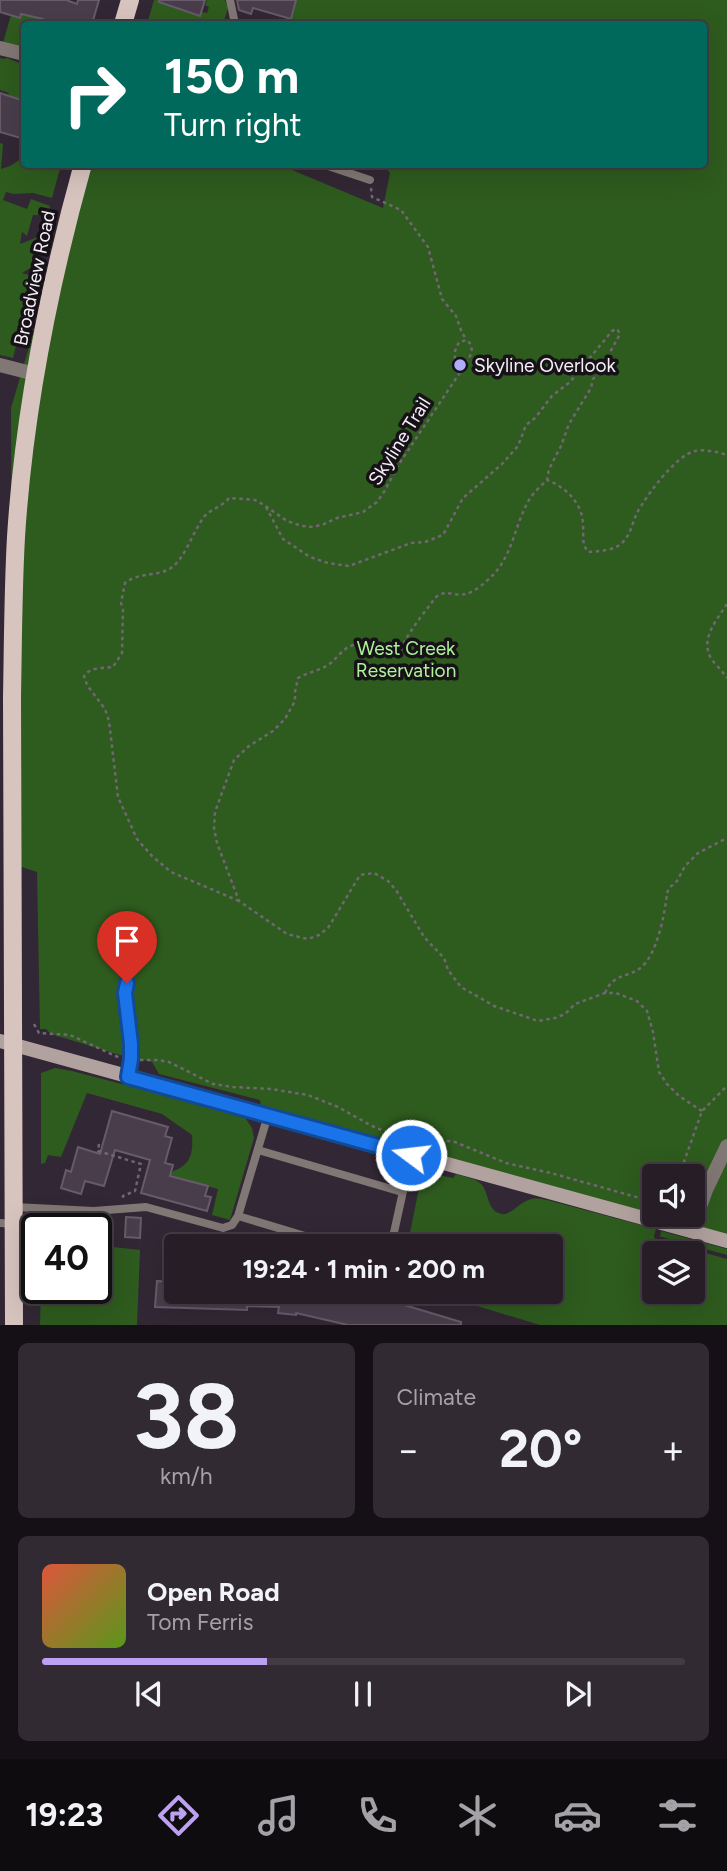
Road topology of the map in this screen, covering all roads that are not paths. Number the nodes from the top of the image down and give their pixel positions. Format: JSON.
{"nodes":[{"id":1,"x":130,"y":0,"type":"edge"},
{"id":2,"x":230,"y":0,"type":"edge"},
{"id":3,"x":124,"y":21,"type":"edge"},
{"id":4,"x":234,"y":21,"type":"edge"},
{"id":5,"x":0,"y":48,"type":"edge"},
{"id":6,"x":21,"y":53,"type":"edge"},
{"id":7,"x":82,"y":168,"type":"edge"},
{"id":8,"x":333,"y":168,"type":"edge"},
{"id":9,"x":370,"y":180,"type":"road end"},
{"id":10,"x":0,"y":365,"type":"edge"},
{"id":11,"x":35,"y":374,"type":"junction"},
{"id":12,"x":127,"y":983,"type":"dead end"},
{"id":13,"x":6,"y":1043,"type":"edge"},
{"id":14,"x":128,"y":1077,"type":"junction"},
{"id":15,"x":268,"y":1115,"type":"junction"},
{"id":16,"x":727,"y":1146,"type":"edge"},
{"id":17,"x":258,"y":1150,"type":"junction"},
{"id":18,"x":411,"y":1155,"type":"junction"},
{"id":19,"x":402,"y":1192,"type":"junction"},
{"id":20,"x":238,"y":1216,"type":"junction"},
{"id":21,"x":10,"y":1218,"type":"edge"},
{"id":22,"x":691,"y":1231,"type":"junction"},
{"id":23,"x":298,"y":1234,"type":"edge"},
{"id":24,"x":393,"y":1234,"type":"edge"},
{"id":25,"x":727,"y":1241,"type":"edge"},
{"id":26,"x":14,"y":1325,"type":"edge"}],
"edges":[{"from":1,"to":3,"type":"main road"},
{"from":2,"to":4,"type":"lane"},
{"from":5,"to":6,"type":"street"},
{"from":7,"to":11,"type":"main road","name":"Broadview Road"},
{"from":8,"to":9,"type":"lane"},
{"from":10,"to":11,"type":"street"},
{"from":11,"to":13,"type":"main road","name":"Broadview Road"},
{"from":12,"to":14,"type":"lane"},
{"from":13,"to":14,"type":"street"},
{"from":13,"to":21,"type":"main road","name":"Broadview Road"},
{"from":14,"to":15,"type":"street"},
{"from":15,"to":17,"type":"lane"},
{"from":15,"to":18,"type":"street"},
{"from":16,"to":22,"type":"street"},
{"from":17,"to":19,"type":"lane"},
{"from":17,"to":20,"type":"lane"},
{"from":18,"to":19,"type":"lane"},
{"from":18,"to":22,"type":"street"},
{"from":19,"to":24,"type":"lane"},
{"from":20,"to":21,"type":"lane"},
{"from":20,"to":23,"type":"lane"},
{"from":21,"to":26,"type":"main road","name":"Broadview Road"},
{"from":22,"to":25,"type":"street"}]}
